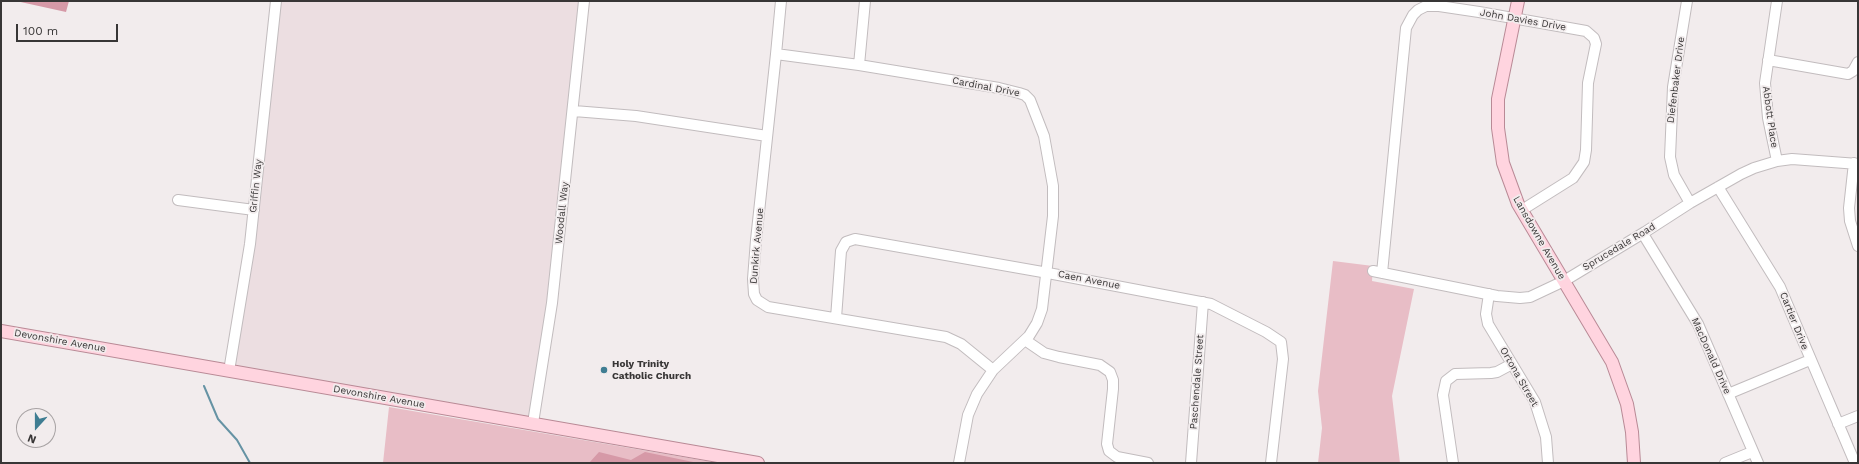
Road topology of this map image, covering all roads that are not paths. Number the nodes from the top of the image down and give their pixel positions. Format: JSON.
{"nodes":[{"id":1,"x":276,"y":1,"type":"edge"},
{"id":2,"x":584,"y":1,"type":"edge"},
{"id":3,"x":781,"y":1,"type":"edge"},
{"id":4,"x":865,"y":1,"type":"edge"},
{"id":5,"x":1518,"y":1,"type":"edge"},
{"id":6,"x":1687,"y":1,"type":"edge"},
{"id":7,"x":1778,"y":1,"type":"edge"},
{"id":8,"x":1515,"y":18,"type":"junction"},
{"id":9,"x":776,"y":54,"type":"junction"},
{"id":10,"x":1768,"y":60,"type":"junction"},
{"id":11,"x":1858,"y":62,"type":"edge"},
{"id":12,"x":859,"y":65,"type":"junction"},
{"id":13,"x":574,"y":111,"type":"junction"},
{"id":14,"x":767,"y":136,"type":"junction"},
{"id":15,"x":1777,"y":161,"type":"junction"},
{"id":16,"x":1856,"y":164,"type":"edge"},
{"id":17,"x":1718,"y":187,"type":"junction"},
{"id":18,"x":178,"y":200,"type":"dead end"},
{"id":19,"x":1690,"y":204,"type":"junction"},
{"id":20,"x":254,"y":210,"type":"junction"},
{"id":21,"x":1522,"y":210,"type":"junction"},
{"id":22,"x":1643,"y":234,"type":"junction"},
{"id":23,"x":1858,"y":246,"type":"edge"},
{"id":24,"x":1377,"y":272,"type":"joint"},
{"id":25,"x":1048,"y":273,"type":"junction"},
{"id":26,"x":1564,"y":281,"type":"junction"},
{"id":27,"x":1489,"y":294,"type":"junction"},
{"id":28,"x":1203,"y":302,"type":"junction"},
{"id":29,"x":836,"y":318,"type":"junction"},
{"id":30,"x":1,"y":331,"type":"edge"},
{"id":31,"x":1025,"y":340,"type":"junction"},
{"id":32,"x":1810,"y":360,"type":"junction"},
{"id":33,"x":1512,"y":364,"type":"junction"},
{"id":34,"x":229,"y":370,"type":"junction"},
{"id":35,"x":993,"y":370,"type":"junction"},
{"id":36,"x":1728,"y":394,"type":"junction"},
{"id":37,"x":1858,"y":416,"type":"edge"},
{"id":38,"x":533,"y":423,"type":"junction"},
{"id":39,"x":1838,"y":424,"type":"junction"},
{"id":40,"x":1752,"y":452,"type":"junction"},
{"id":41,"x":718,"y":460,"type":"edge"},
{"id":42,"x":758,"y":463,"type":"edge"},
{"id":43,"x":959,"y":463,"type":"edge"},
{"id":44,"x":1148,"y":463,"type":"edge"},
{"id":45,"x":1191,"y":463,"type":"edge"},
{"id":46,"x":1271,"y":463,"type":"edge"},
{"id":47,"x":1453,"y":463,"type":"edge"},
{"id":48,"x":1548,"y":463,"type":"edge"},
{"id":49,"x":1634,"y":463,"type":"edge"},
{"id":50,"x":1725,"y":463,"type":"edge"},
{"id":51,"x":1758,"y":463,"type":"edge"},
{"id":52,"x":1855,"y":463,"type":"edge"}],
"edges":[{"from":1,"to":20,"type":"street","name":"Griffin Way"},
{"from":2,"to":13,"type":"street","name":"Woodall Way"},
{"from":3,"to":9,"type":"street"},
{"from":4,"to":12,"type":"street"},
{"from":5,"to":8,"type":"main road","name":"Lansdowne Avenue"},
{"from":6,"to":19,"type":"street","name":"Diefenbaker Drive"},
{"from":7,"to":10,"type":"street","name":"Abbott Place"},
{"from":8,"to":21,"type":"main road","name":"Lansdowne Avenue"},
{"from":8,"to":21,"type":"street","name":"John Davies Drive"},
{"from":8,"to":24,"type":"street","name":"John Davies Drive"},
{"from":9,"to":12,"type":"street","name":"Cardinal Drive"},
{"from":9,"to":14,"type":"street"},
{"from":10,"to":11,"type":"street"},
{"from":10,"to":15,"type":"street","name":"Abbott Place"},
{"from":12,"to":25,"type":"street","name":"Cardinal Drive"},
{"from":13,"to":14,"type":"street"},
{"from":13,"to":38,"type":"street","name":"Woodall Way"},
{"from":14,"to":29,"type":"street","name":"Dunkirk Avenue"},
{"from":15,"to":16,"type":"street","name":"Sprucedale Road"},
{"from":15,"to":17,"type":"street","name":"Sprucedale Road"},
{"from":16,"to":23,"type":"street"},
{"from":17,"to":19,"type":"street","name":"Sprucedale Road"},
{"from":17,"to":32,"type":"street","name":"Cartier Drive"},
{"from":18,"to":20,"type":"street"},
{"from":19,"to":22,"type":"street","name":"Sprucedale Road"},
{"from":20,"to":34,"type":"street","name":"Griffin Way"},
{"from":21,"to":26,"type":"main road","name":"Lansdowne Avenue"},
{"from":22,"to":26,"type":"street","name":"Sprucedale Road"},
{"from":22,"to":36,"type":"street","name":"MacDonald Drive"},
{"from":24,"to":27,"type":"street","name":"Sprucedale Road"},
{"from":25,"to":28,"type":"street","name":"Caen Avenue"},
{"from":25,"to":29,"type":"street","name":"Caen Avenue"},
{"from":25,"to":31,"type":"street","name":"Cardinal Drive"},
{"from":26,"to":27,"type":"street","name":"Sprucedale Road"},
{"from":26,"to":49,"type":"main road","name":"Lansdowne Avenue"},
{"from":27,"to":33,"type":"street","name":"Ortona Street"},
{"from":28,"to":45,"type":"street","name":"Paschendale Street"},
{"from":28,"to":46,"type":"street","name":"Caen Avenue"},
{"from":29,"to":35,"type":"street","name":"Dunkirk Avenue"},
{"from":30,"to":34,"type":"main road","name":"Devonshire Avenue"},
{"from":31,"to":35,"type":"street","name":"Cardinal Drive"},
{"from":31,"to":44,"type":"street"},
{"from":32,"to":36,"type":"street"},
{"from":32,"to":39,"type":"street","name":"Cartier Drive"},
{"from":33,"to":47,"type":"street"},
{"from":33,"to":48,"type":"street","name":"Ortona Street"},
{"from":34,"to":38,"type":"main road","name":"Devonshire Avenue"},
{"from":35,"to":43,"type":"street","name":"Cardinal Drive"},
{"from":36,"to":40,"type":"street","name":"MacDonald Drive"},
{"from":37,"to":39,"type":"street"},
{"from":38,"to":41,"type":"main road","name":"Devonshire Avenue"},
{"from":39,"to":52,"type":"street","name":"Cartier Drive"},
{"from":40,"to":50,"type":"street"},
{"from":40,"to":51,"type":"street","name":"MacDonald Drive"},
{"from":41,"to":42,"type":"main road","name":"Devonshire Avenue"}]}
